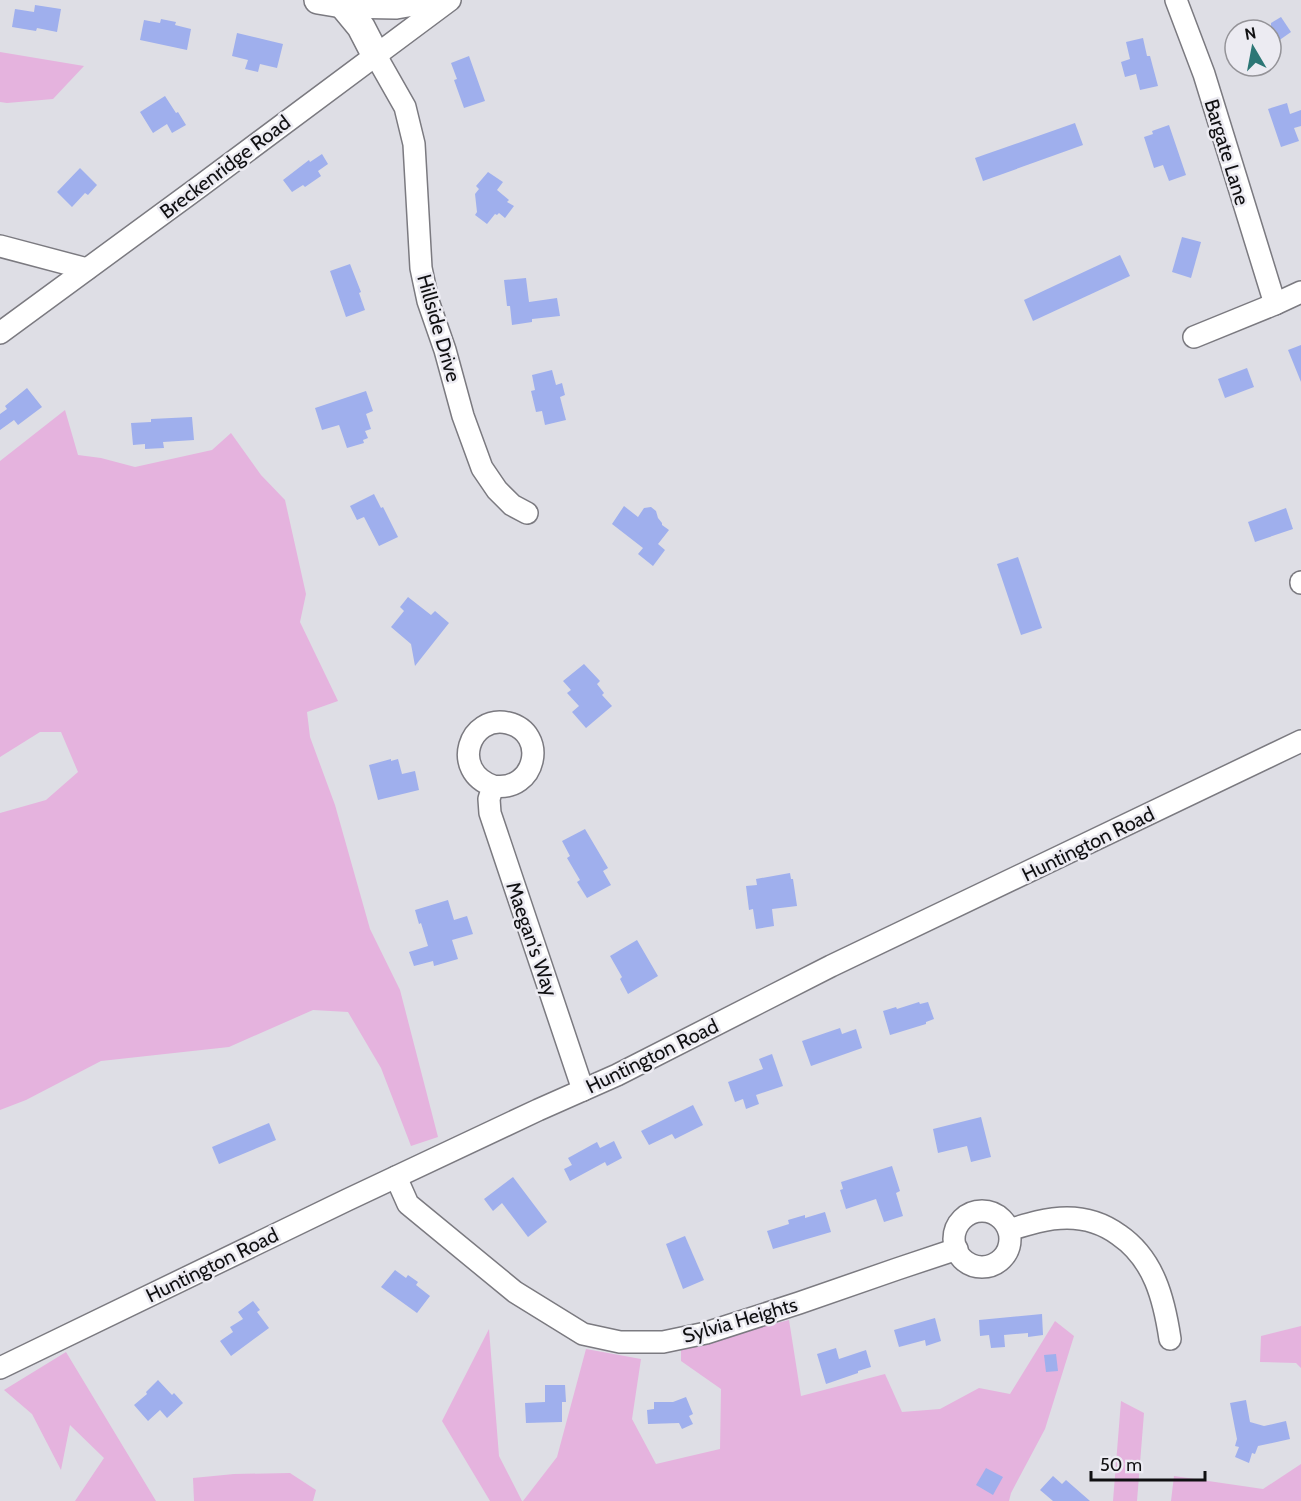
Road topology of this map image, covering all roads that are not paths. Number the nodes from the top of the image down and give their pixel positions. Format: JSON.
{"nodes":[{"id":1,"x":425,"y":0,"type":"edge"},
{"id":2,"x":450,"y":0,"type":"edge"},
{"id":3,"x":1176,"y":0,"type":"edge"},
{"id":4,"x":330,"y":2,"type":"edge"},
{"id":5,"x":376,"y":56,"type":"junction"},
{"id":6,"x":0,"y":246,"type":"edge"},
{"id":7,"x":87,"y":269,"type":"junction"},
{"id":8,"x":1301,"y":292,"type":"edge"},
{"id":9,"x":1275,"y":304,"type":"junction"},
{"id":10,"x":0,"y":333,"type":"edge"},
{"id":11,"x":1194,"y":337,"type":"dead end"},
{"id":12,"x":528,"y":513,"type":"dead end"},
{"id":13,"x":1301,"y":741,"type":"edge"},
{"id":14,"x":493,"y":786,"type":"dead end"},
{"id":15,"x":583,"y":1090,"type":"junction"},
{"id":16,"x":396,"y":1177,"type":"junction"},
{"id":17,"x":1009,"y":1230,"type":"junction"},
{"id":18,"x":957,"y":1250,"type":"junction"},
{"id":19,"x":1170,"y":1339,"type":"dead end"},
{"id":20,"x":0,"y":1368,"type":"edge"}],
"edges":[{"from":1,"to":4,"type":"main road"},
{"from":2,"to":5,"type":"street","name":"Breckenridge Road"},
{"from":3,"to":9,"type":"street","name":"Bargate Lane"},
{"from":4,"to":5,"type":"main road"},
{"from":5,"to":7,"type":"street","name":"Breckenridge Road"},
{"from":5,"to":12,"type":"street","name":"Hillside Drive"},
{"from":6,"to":7,"type":"street"},
{"from":7,"to":10,"type":"street","name":"Breckenridge Road"},
{"from":8,"to":9,"type":"street"},
{"from":9,"to":11,"type":"street"},
{"from":13,"to":15,"type":"street","name":"Huntington Road"},
{"from":14,"to":15,"type":"street","name":"Maegan's Way"},
{"from":15,"to":16,"type":"street","name":"Huntington Road"},
{"from":16,"to":18,"type":"street","name":"Sylvia Heights"},
{"from":16,"to":20,"type":"street","name":"Huntington Road"},
{"from":17,"to":18,"type":"street"},
{"from":17,"to":18,"type":"street"},
{"from":17,"to":19,"type":"street"}]}
